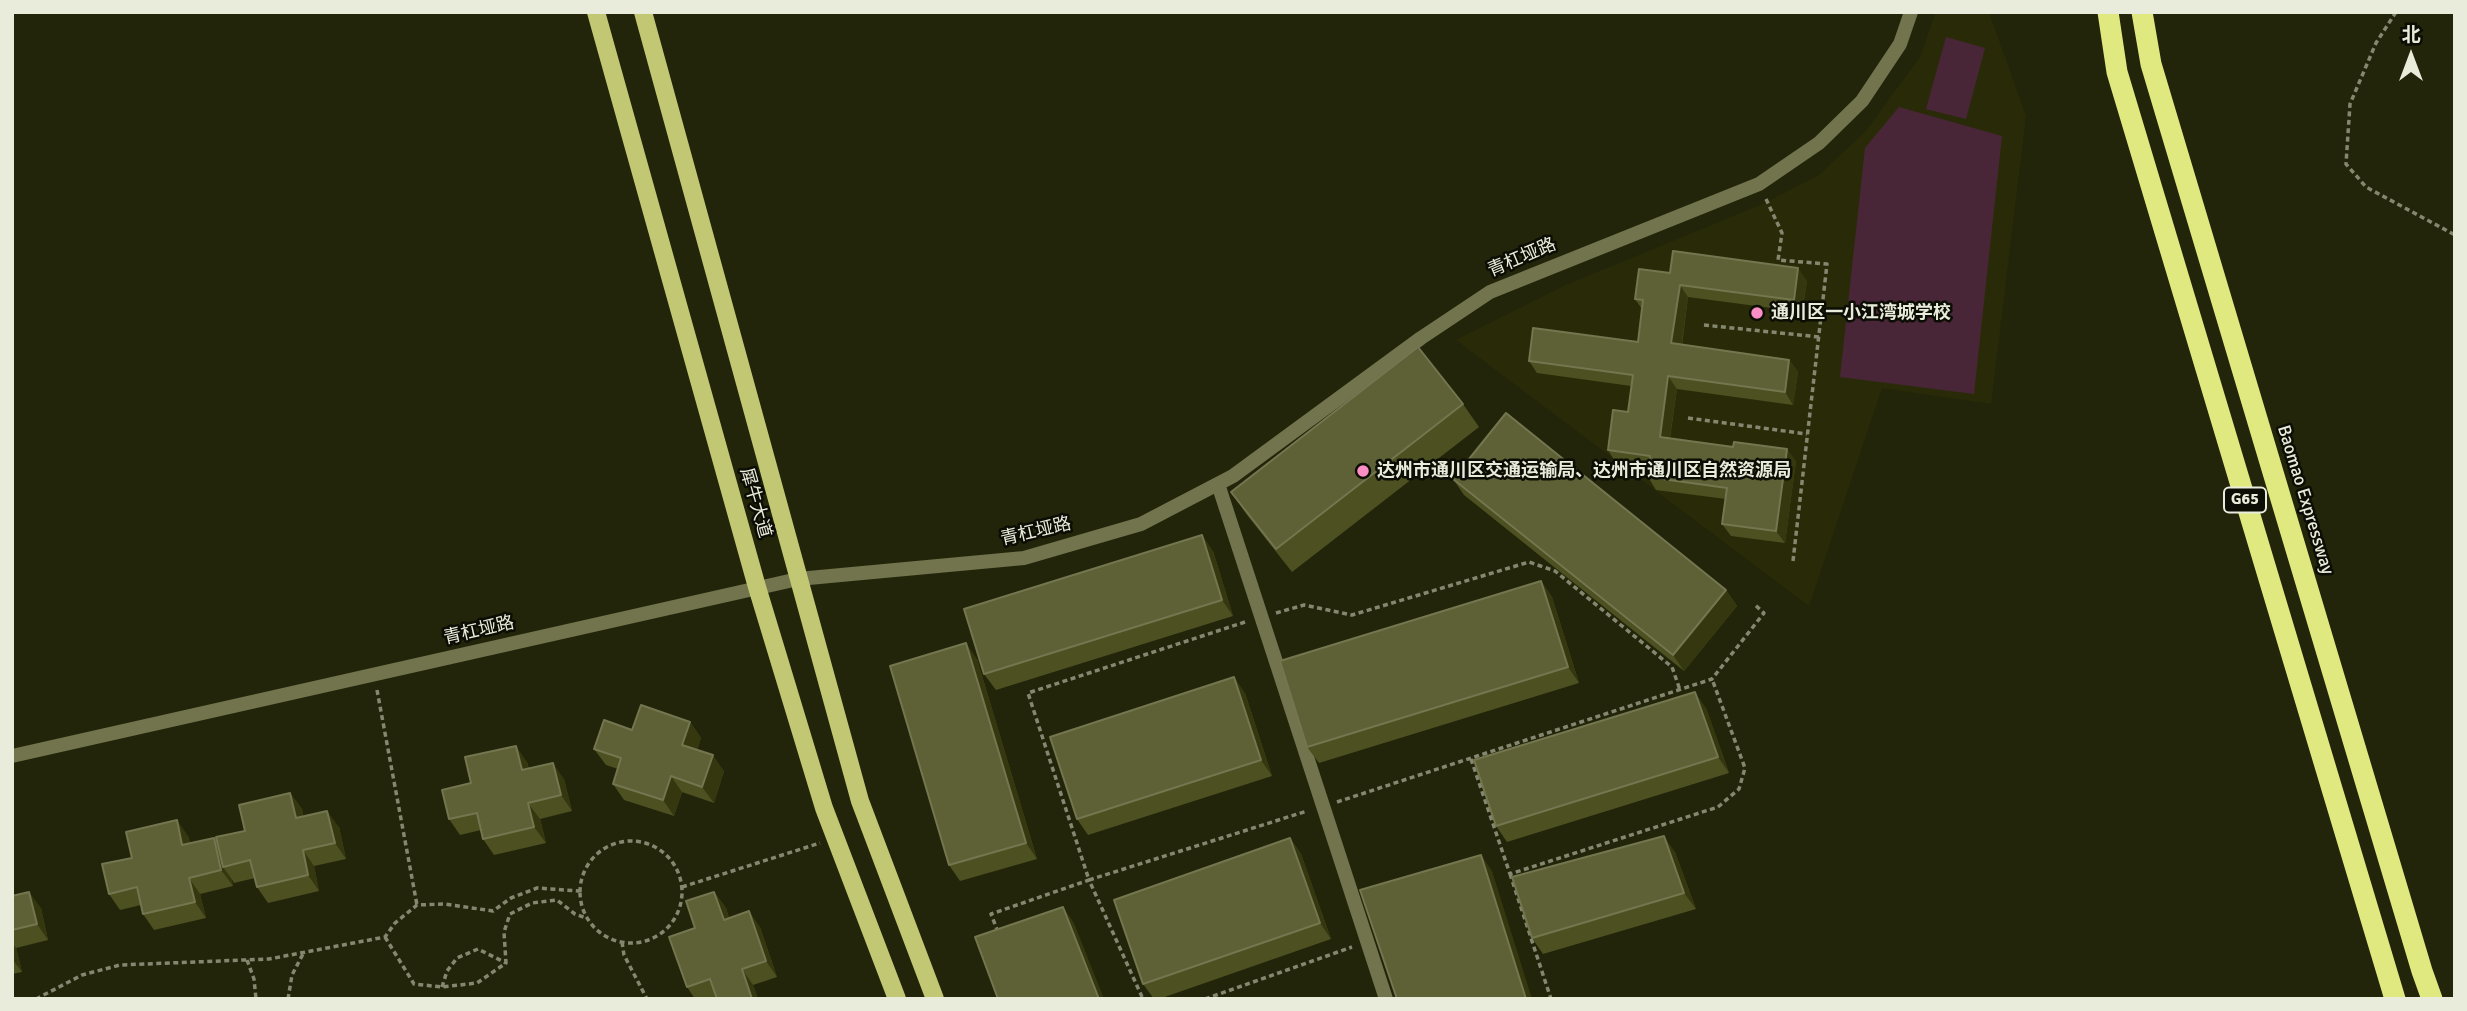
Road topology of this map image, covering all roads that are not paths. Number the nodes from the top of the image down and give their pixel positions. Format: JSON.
{"nodes":[{"id":1,"x":596,"y":12,"type":"edge"},
{"id":2,"x":643,"y":12,"type":"edge"},
{"id":3,"x":1911,"y":12,"type":"edge"},
{"id":4,"x":2108,"y":12,"type":"edge"},
{"id":5,"x":2142,"y":12,"type":"edge"},
{"id":6,"x":1218,"y":484,"type":"junction"},
{"id":7,"x":798,"y":579,"type":"junction"},
{"id":8,"x":757,"y":587,"type":"junction"},
{"id":9,"x":12,"y":755,"type":"edge"},
{"id":10,"x":2393,"y":992,"type":"edge"},
{"id":11,"x":897,"y":999,"type":"edge"},
{"id":12,"x":934,"y":999,"type":"edge"},
{"id":13,"x":1386,"y":999,"type":"edge"},
{"id":14,"x":2432,"y":999,"type":"edge"}],
"edges":[{"from":1,"to":8,"type":"main road","name":"犀牛大道"},
{"from":2,"to":7,"type":"main road","name":"犀牛大道"},
{"from":3,"to":6,"type":"street","name":"青杠垭路"},
{"from":4,"to":10,"type":"highway","number":"G65"},
{"from":5,"to":14,"type":"highway","name":"Baomao Expressway","number":"G65"},
{"from":6,"to":7,"type":"street","name":"青杠垭路"},
{"from":6,"to":13,"type":"street"},
{"from":7,"to":8,"type":"street","name":"青杠垭路"},
{"from":7,"to":12,"type":"main road","name":"犀牛大道"},
{"from":8,"to":9,"type":"street","name":"青杠垭路"},
{"from":8,"to":11,"type":"main road","name":"犀牛大道"}]}
